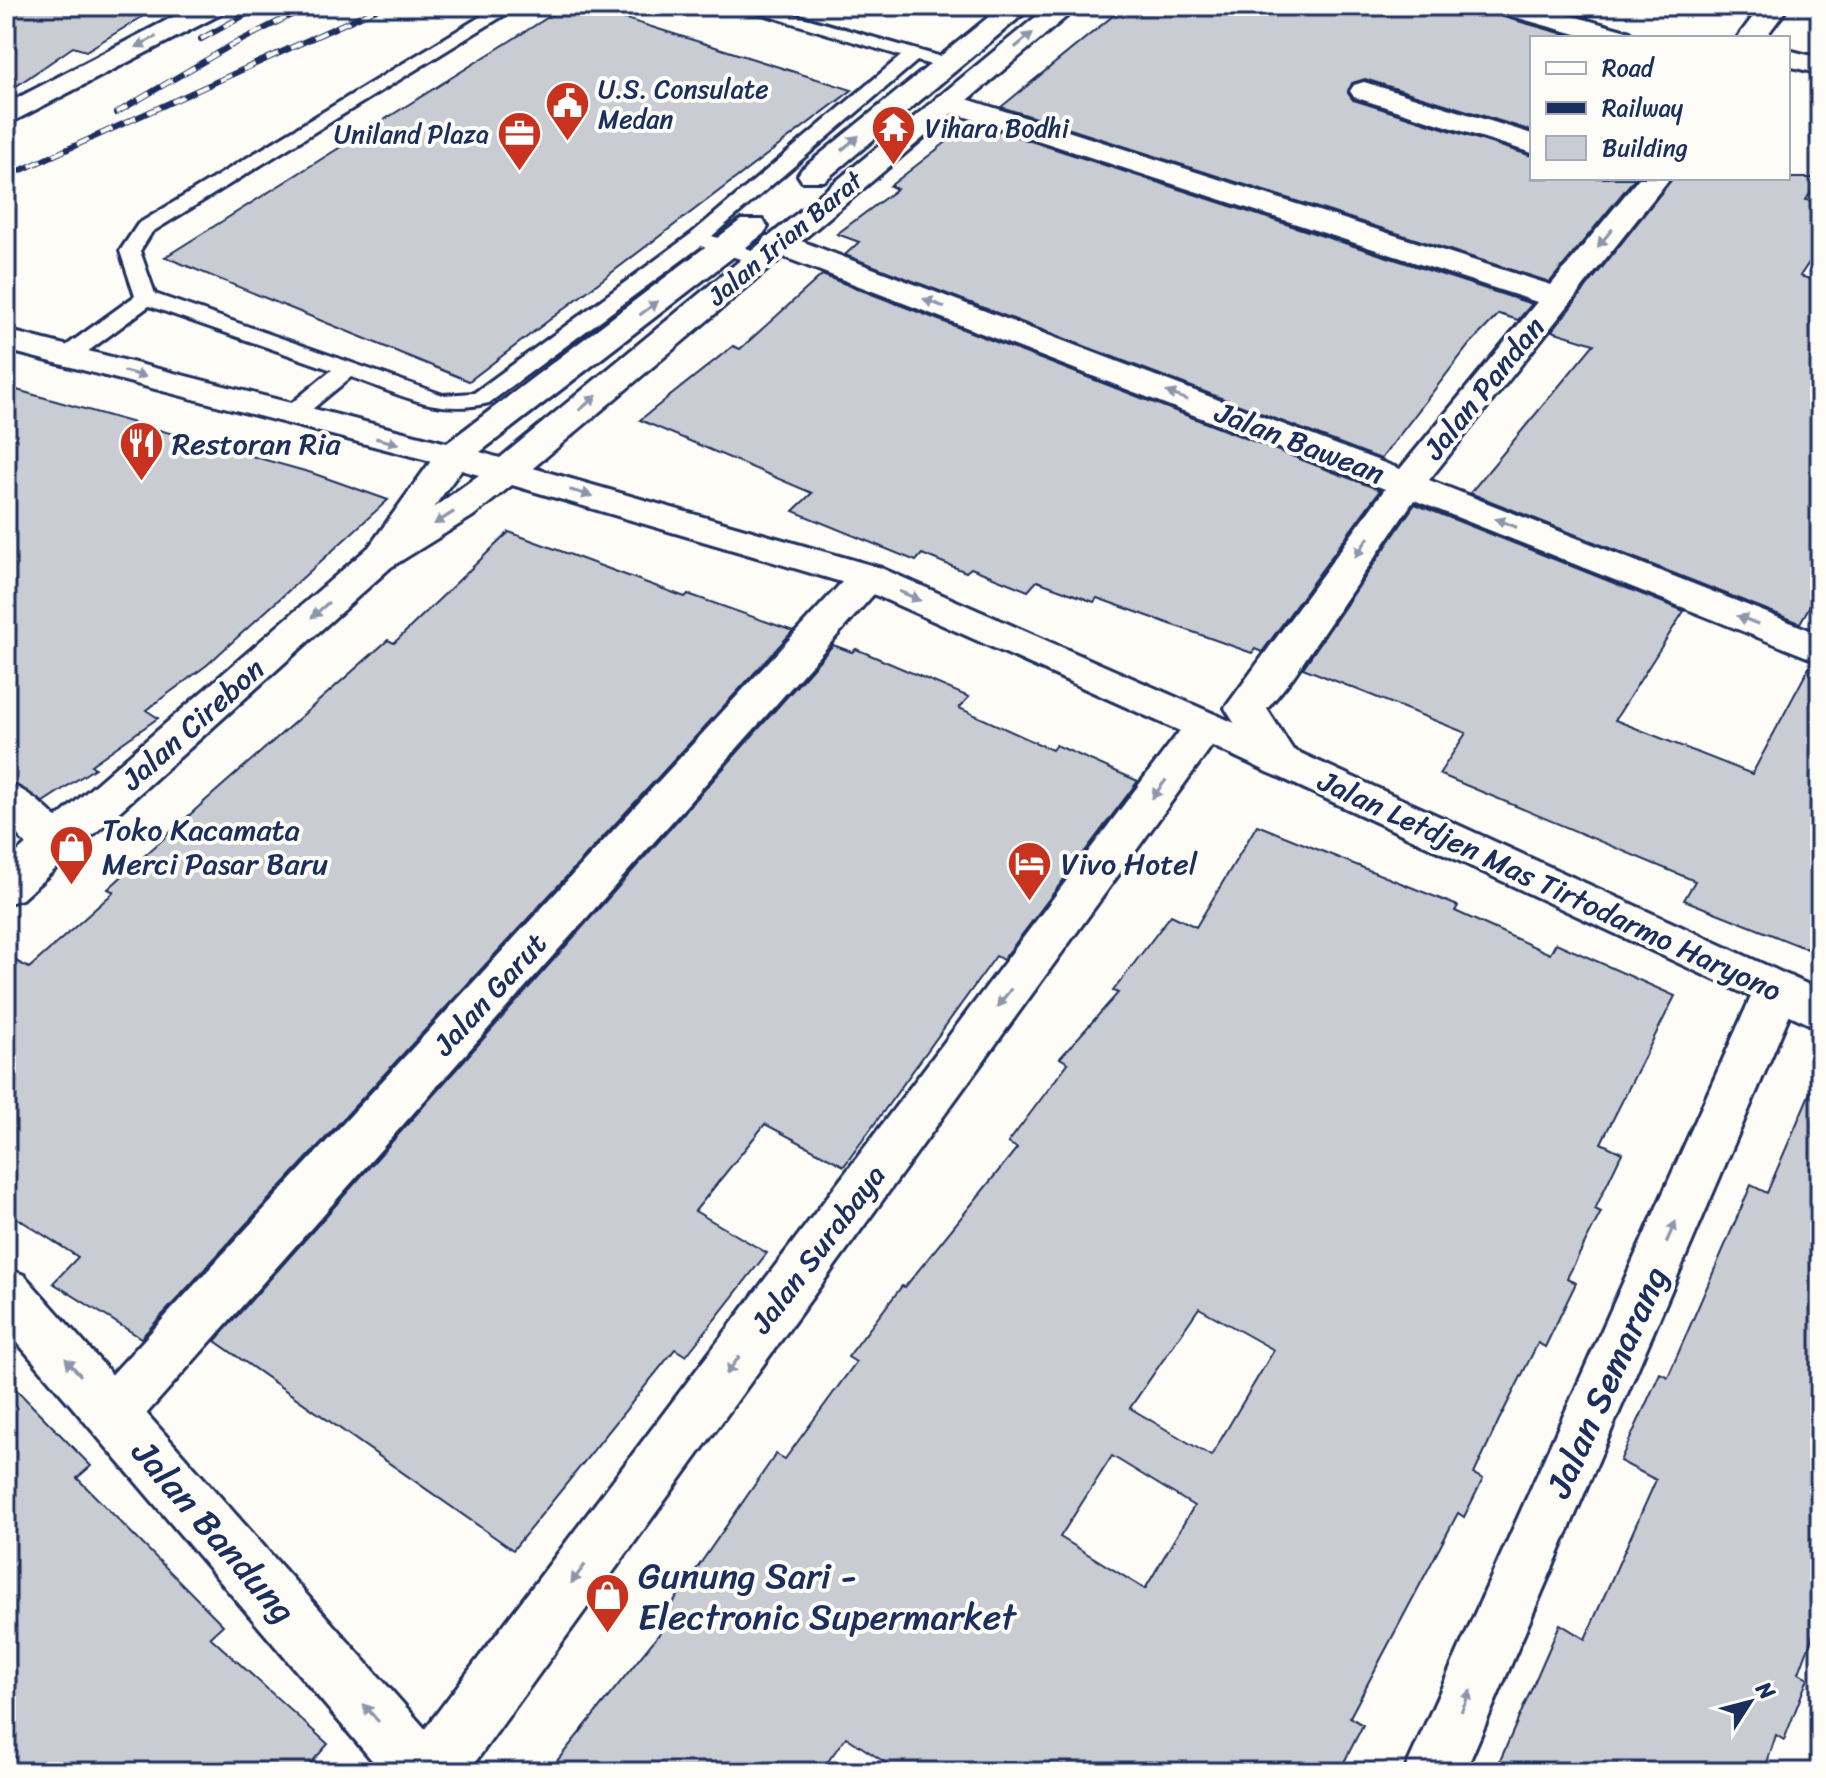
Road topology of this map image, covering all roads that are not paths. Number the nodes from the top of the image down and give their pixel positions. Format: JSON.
{"nodes":[{"id":1,"x":215,"y":6,"type":"edge"},
{"id":2,"x":510,"y":6,"type":"edge"},
{"id":3,"x":745,"y":6,"type":"edge"},
{"id":4,"x":1019,"y":6,"type":"edge"},
{"id":5,"x":1065,"y":6,"type":"edge"},
{"id":6,"x":1507,"y":6,"type":"edge"},
{"id":7,"x":1775,"y":6,"type":"edge"},
{"id":8,"x":1613,"y":36,"type":"edge"},
{"id":9,"x":1752,"y":36,"type":"edge"},
{"id":10,"x":913,"y":55,"type":"junction"},
{"id":11,"x":1790,"y":58,"type":"edge"},
{"id":12,"x":946,"y":64,"type":"junction"},
{"id":13,"x":1820,"y":66,"type":"edge"},
{"id":14,"x":983,"y":74,"type":"junction"},
{"id":15,"x":1364,"y":91,"type":"dead end"},
{"id":16,"x":948,"y":102,"type":"junction"},
{"id":17,"x":6,"y":116,"type":"edge"},
{"id":18,"x":1530,"y":143,"type":"edge"},
{"id":19,"x":1653,"y":180,"type":"edge"},
{"id":20,"x":713,"y":243,"type":"junction"},
{"id":21,"x":768,"y":251,"type":"junction"},
{"id":22,"x":146,"y":298,"type":"junction"},
{"id":23,"x":1557,"y":298,"type":"junction"},
{"id":24,"x":6,"y":340,"type":"edge"},
{"id":25,"x":67,"y":356,"type":"junction"},
{"id":26,"x":347,"y":369,"type":"junction"},
{"id":27,"x":291,"y":415,"type":"junction"},
{"id":28,"x":453,"y":456,"type":"junction"},
{"id":29,"x":507,"y":471,"type":"junction"},
{"id":30,"x":1407,"y":484,"type":"junction"},
{"id":31,"x":378,"y":558,"type":"junction"},
{"id":32,"x":868,"y":577,"type":"junction"},
{"id":33,"x":1815,"y":637,"type":"edge"},
{"id":34,"x":1205,"y":726,"type":"junction"},
{"id":35,"x":1279,"y":761,"type":"junction"},
{"id":36,"x":6,"y":798,"type":"edge"},
{"id":37,"x":56,"y":846,"type":"junction"},
{"id":38,"x":6,"y":887,"type":"edge"},
{"id":39,"x":1799,"y":1000,"type":"edge"},
{"id":40,"x":6,"y":1291,"type":"edge"},
{"id":41,"x":113,"y":1412,"type":"junction"},
{"id":42,"x":422,"y":1772,"type":"edge"},
{"id":43,"x":431,"y":1772,"type":"edge"},
{"id":44,"x":1434,"y":1772,"type":"edge"}],
"edges":[{"from":1,"to":17,"type":"street","one_way":true},
{"from":2,"to":22,"type":"lane"},
{"from":3,"to":10,"type":"lane"},
{"from":4,"to":12,"type":"street","name":"Jalan Irian Barat"},
{"from":14,"to":5,"type":"street","name":"Jalan Irian Barat","one_way":true},
{"from":6,"to":8,"type":"street"},
{"from":7,"to":9,"type":"street"},
{"from":10,"to":12,"type":"lane"},
{"from":10,"to":20,"type":"lane"},
{"from":11,"to":13,"type":"street"},
{"from":12,"to":14,"type":"street"},
{"from":20,"to":12,"type":"street","name":"Jalan Irian Barat","one_way":true},
{"from":14,"to":16,"type":"street","name":"Jalan Irian Barat"},
{"from":15,"to":18,"type":"street"},
{"from":16,"to":21,"type":"street","name":"Jalan Irian Barat"},
{"from":16,"to":23,"type":"street"},
{"from":19,"to":23,"type":"street","name":"Jalan Pandan","one_way":true},
{"from":20,"to":21,"type":"lane"},
{"from":20,"to":26,"type":"lane"},
{"from":28,"to":20,"type":"street","name":"Jalan Irian Barat","one_way":true},
{"from":29,"to":21,"type":"street","name":"Jalan Irian Barat","one_way":true},
{"from":30,"to":21,"type":"street","name":"Jalan Bawean","one_way":true},
{"from":22,"to":25,"type":"lane"},
{"from":22,"to":26,"type":"lane"},
{"from":23,"to":30,"type":"street","name":"Jalan Pandan"},
{"from":24,"to":25,"type":"street"},
{"from":25,"to":27,"type":"street","one_way":true},
{"from":26,"to":27,"type":"lane"},
{"from":27,"to":28,"type":"street","one_way":true},
{"from":28,"to":29,"type":"street"},
{"from":28,"to":31,"type":"street","name":"Jalan Cirebon"},
{"from":29,"to":31,"type":"street","name":"Jalan Cirebon","one_way":true},
{"from":29,"to":32,"type":"street","name":"Jalan Letdjen Mas Tirtodarmo Haryono","one_way":true},
{"from":33,"to":30,"type":"street","name":"Jalan Bawean","one_way":true},
{"from":30,"to":35,"type":"street","name":"Jalan Pandan","one_way":true},
{"from":31,"to":37,"type":"street","name":"Jalan Cirebon","one_way":true},
{"from":32,"to":34,"type":"street","name":"Jalan Letdjen Mas Tirtodarmo Haryono","one_way":true},
{"from":32,"to":41,"type":"street","name":"Jalan Garut"},
{"from":34,"to":35,"type":"street","name":"Jalan Letdjen Mas Tirtodarmo Haryono"},
{"from":34,"to":43,"type":"street","name":"Jalan Surabaya","one_way":true},
{"from":35,"to":39,"type":"street","name":"Jalan Letdjen Mas Tirtodarmo Haryono"},
{"from":36,"to":37,"type":"street"},
{"from":37,"to":38,"type":"street","name":"Jalan Cirebon"},
{"from":44,"to":39,"type":"street","name":"Jalan Semarang","one_way":true},
{"from":41,"to":40,"type":"street","name":"Jalan Bandung","one_way":true},
{"from":42,"to":41,"type":"street","name":"Jalan Bandung","one_way":true}]}
